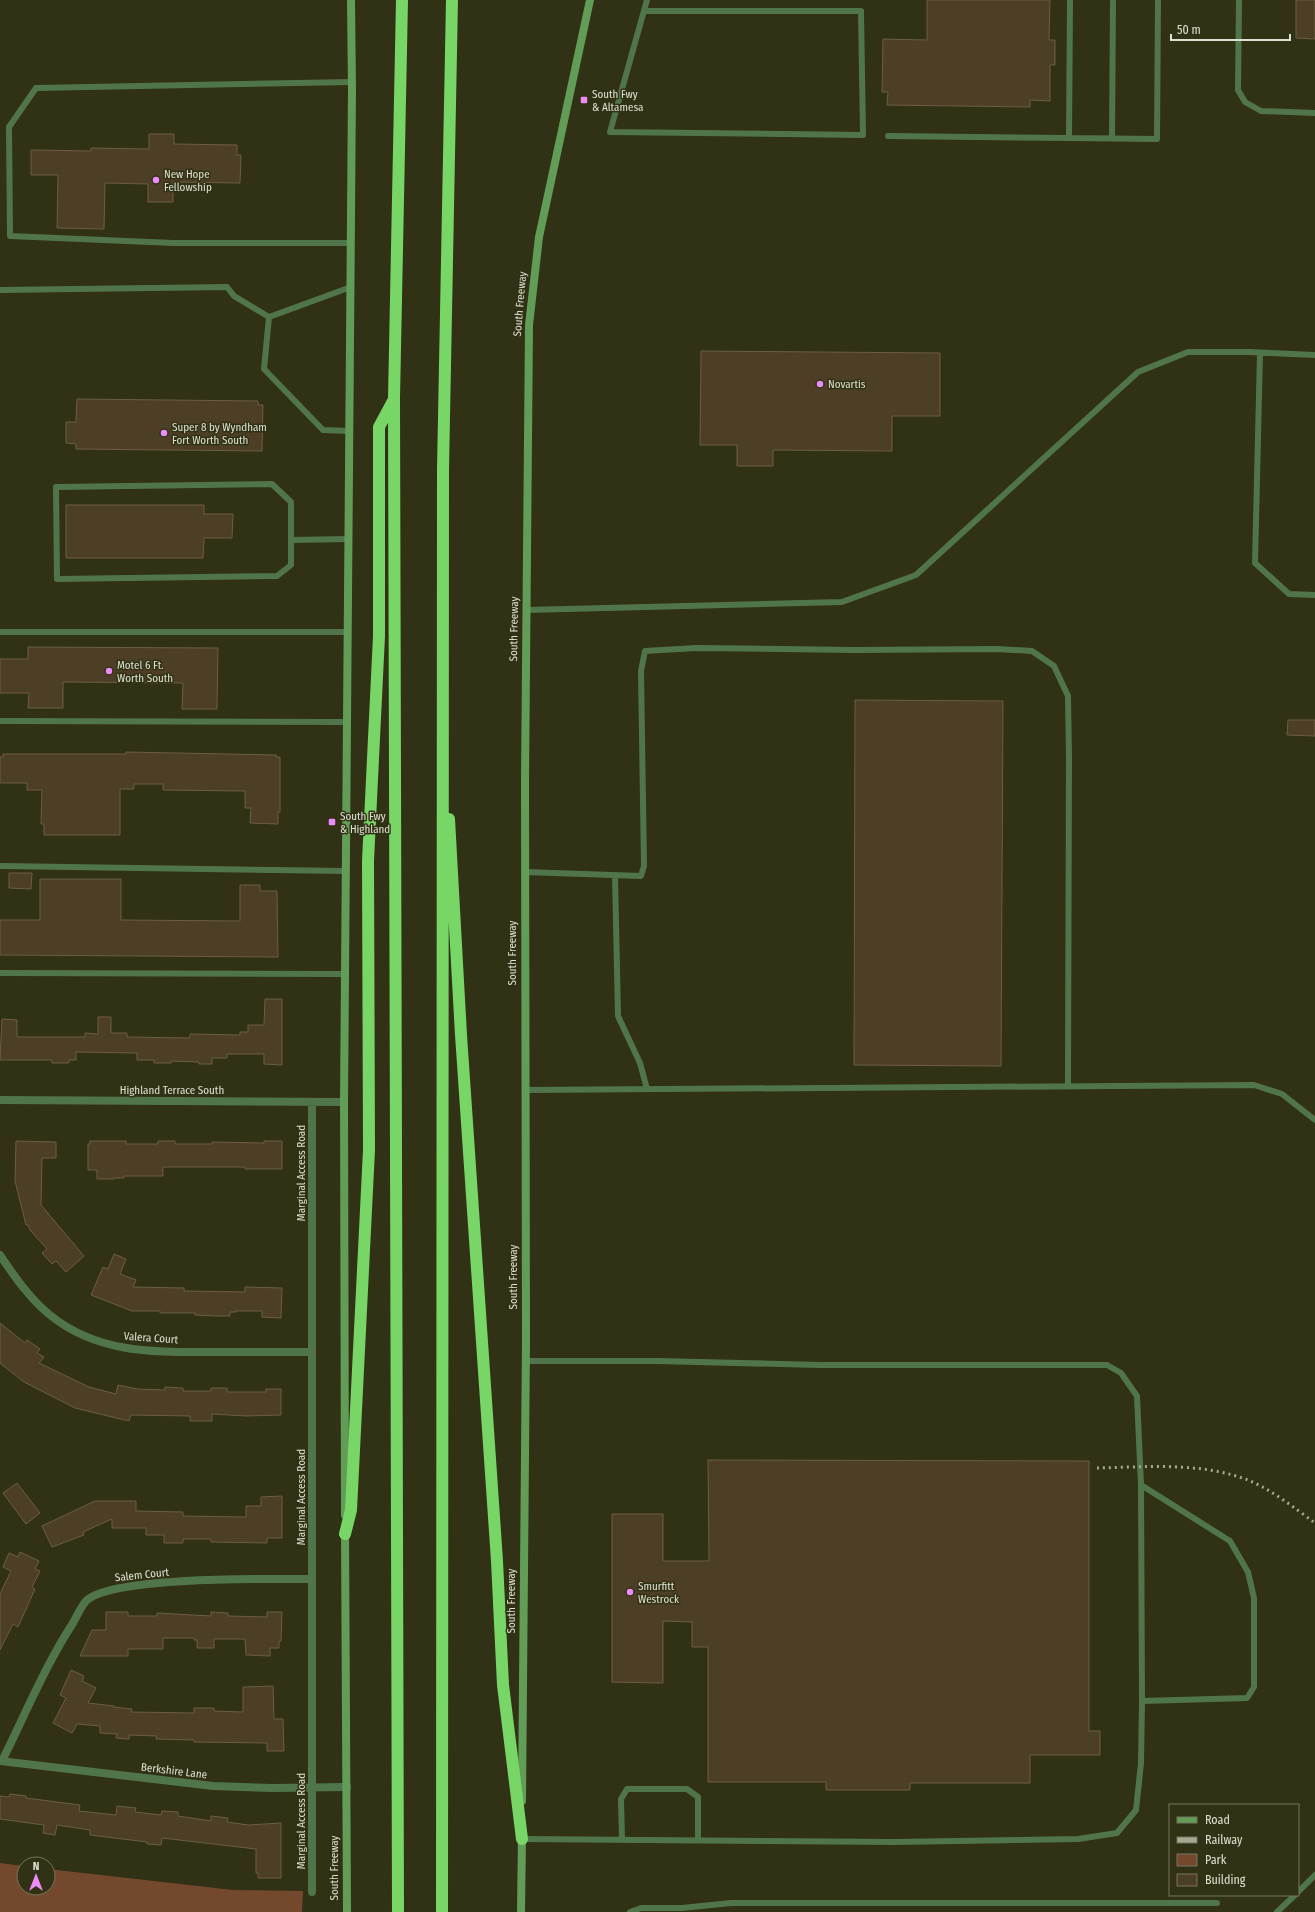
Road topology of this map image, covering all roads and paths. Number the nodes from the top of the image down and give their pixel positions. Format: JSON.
{"nodes":[{"id":1,"x":351,"y":0,"type":"edge"},
{"id":2,"x":402,"y":0,"type":"edge"},
{"id":3,"x":452,"y":0,"type":"edge"},
{"id":4,"x":590,"y":0,"type":"edge"},
{"id":5,"x":647,"y":0,"type":"edge"},
{"id":6,"x":1070,"y":0,"type":"edge"},
{"id":7,"x":1112,"y":0,"type":"edge"},
{"id":8,"x":1158,"y":0,"type":"edge"},
{"id":9,"x":1239,"y":0,"type":"edge"},
{"id":10,"x":644,"y":11,"type":"junction"},
{"id":11,"x":352,"y":82,"type":"junction"},
{"id":12,"x":1315,"y":114,"type":"edge"},
{"id":13,"x":888,"y":136,"type":"dead end"},
{"id":14,"x":1068,"y":138,"type":"junction"},
{"id":15,"x":1112,"y":138,"type":"junction"},
{"id":16,"x":351,"y":244,"type":"junction"},
{"id":17,"x":351,"y":287,"type":"junction"},
{"id":18,"x":0,"y":290,"type":"edge"},
{"id":19,"x":269,"y":317,"type":"junction"},
{"id":20,"x":1260,"y":353,"type":"junction"},
{"id":21,"x":1315,"y":355,"type":"edge"},
{"id":22,"x":394,"y":398,"type":"junction"},
{"id":23,"x":350,"y":431,"type":"junction"},
{"id":24,"x":349,"y":539,"type":"junction"},
{"id":25,"x":291,"y":540,"type":"junction"},
{"id":26,"x":1315,"y":595,"type":"edge"},
{"id":27,"x":527,"y":610,"type":"junction"},
{"id":28,"x":0,"y":632,"type":"edge"},
{"id":29,"x":348,"y":632,"type":"junction"},
{"id":30,"x":442,"y":694,"type":"junction"},
{"id":31,"x":0,"y":721,"type":"edge"},
{"id":32,"x":348,"y":722,"type":"junction"},
{"id":33,"x":0,"y":866,"type":"edge"},
{"id":34,"x":346,"y":871,"type":"junction"},
{"id":35,"x":525,"y":872,"type":"junction"},
{"id":36,"x":615,"y":875,"type":"junction"},
{"id":37,"x":0,"y":973,"type":"edge"},
{"id":38,"x":345,"y":974,"type":"junction"},
{"id":39,"x":1068,"y":1086,"type":"junction"},
{"id":40,"x":646,"y":1089,"type":"junction"},
{"id":41,"x":526,"y":1090,"type":"junction"},
{"id":42,"x":0,"y":1100,"type":"edge"},
{"id":43,"x":312,"y":1102,"type":"junction"},
{"id":44,"x":344,"y":1102,"type":"junction"},
{"id":45,"x":1315,"y":1120,"type":"edge"},
{"id":46,"x":0,"y":1255,"type":"edge"},
{"id":47,"x":312,"y":1352,"type":"junction"},
{"id":48,"x":526,"y":1361,"type":"junction"},
{"id":49,"x":1140,"y":1485,"type":"junction"},
{"id":50,"x":345,"y":1534,"type":"junction"},
{"id":51,"x":312,"y":1579,"type":"junction"},
{"id":52,"x":1142,"y":1701,"type":"junction"},
{"id":53,"x":1,"y":1761,"type":"edge"},
{"id":54,"x":312,"y":1787,"type":"junction"},
{"id":55,"x":347,"y":1787,"type":"junction"},
{"id":56,"x":522,"y":1839,"type":"junction"},
{"id":57,"x":622,"y":1839,"type":"junction"},
{"id":58,"x":698,"y":1839,"type":"junction"},
{"id":59,"x":1315,"y":1875,"type":"edge"},
{"id":60,"x":1299,"y":1891,"type":"edge"},
{"id":61,"x":312,"y":1892,"type":"dead end"},
{"id":62,"x":1294,"y":1896,"type":"edge"},
{"id":63,"x":1217,"y":1903,"type":"dead end"},
{"id":64,"x":347,"y":1912,"type":"edge"},
{"id":65,"x":398,"y":1912,"type":"edge"},
{"id":66,"x":442,"y":1912,"type":"edge"},
{"id":67,"x":521,"y":1912,"type":"edge"},
{"id":68,"x":630,"y":1912,"type":"edge"},
{"id":69,"x":1277,"y":1912,"type":"edge"}],
"edges":[{"from":1,"to":11,"type":"main road","name":"South Freeway"},
{"from":2,"to":22,"type":"highway"},
{"from":3,"to":30,"type":"highway"},
{"from":4,"to":27,"type":"main road","name":"South Freeway"},
{"from":5,"to":10,"type":"lane"},
{"from":6,"to":14,"type":"lane"},
{"from":7,"to":15,"type":"lane"},
{"from":8,"to":15,"type":"lane"},
{"from":9,"to":12,"type":"lane"},
{"from":10,"to":10,"type":"lane"},
{"from":11,"to":16,"type":"main road","name":"South Freeway"},
{"from":11,"to":16,"type":"lane"},
{"from":13,"to":14,"type":"lane"},
{"from":14,"to":15,"type":"lane"},
{"from":16,"to":17,"type":"main road","name":"South Freeway"},
{"from":17,"to":19,"type":"lane"},
{"from":17,"to":23,"type":"main road","name":"South Freeway"},
{"from":18,"to":19,"type":"lane"},
{"from":19,"to":23,"type":"lane"},
{"from":20,"to":21,"type":"lane"},
{"from":20,"to":26,"type":"lane"},
{"from":20,"to":27,"type":"lane"},
{"from":22,"to":50,"type":"highway"},
{"from":22,"to":65,"type":"highway"},
{"from":23,"to":24,"type":"main road","name":"South Freeway"},
{"from":24,"to":25,"type":"lane"},
{"from":24,"to":29,"type":"main road","name":"South Freeway"},
{"from":25,"to":25,"type":"lane"},
{"from":27,"to":35,"type":"main road","name":"South Freeway"},
{"from":28,"to":29,"type":"lane"},
{"from":29,"to":32,"type":"main road","name":"South Freeway"},
{"from":30,"to":56,"type":"highway"},
{"from":30,"to":66,"type":"highway"},
{"from":31,"to":32,"type":"lane"},
{"from":32,"to":34,"type":"main road","name":"South Freeway"},
{"from":33,"to":34,"type":"lane"},
{"from":34,"to":38,"type":"main road","name":"South Freeway"},
{"from":35,"to":36,"type":"lane"},
{"from":35,"to":41,"type":"main road","name":"South Freeway"},
{"from":36,"to":39,"type":"lane"},
{"from":36,"to":40,"type":"lane"},
{"from":37,"to":38,"type":"lane"},
{"from":38,"to":44,"type":"main road","name":"South Freeway"},
{"from":39,"to":40,"type":"lane"},
{"from":39,"to":45,"type":"lane"},
{"from":40,"to":41,"type":"lane"},
{"from":41,"to":48,"type":"main road","name":"South Freeway"},
{"from":42,"to":43,"type":"street","name":"Highland Terrace South"},
{"from":43,"to":44,"type":"street","name":"Highland Terrace South"},
{"from":43,"to":47,"type":"street","name":"Marginal Access Road"},
{"from":44,"to":50,"type":"main road","name":"South Freeway"},
{"from":46,"to":47,"type":"street","name":"Valera Court"},
{"from":47,"to":51,"type":"street","name":"Marginal Access Road"},
{"from":48,"to":49,"type":"lane"},
{"from":48,"to":56,"type":"main road","name":"South Freeway"},
{"from":49,"to":52,"type":"lane"},
{"from":49,"to":52,"type":"lane"},
{"from":50,"to":55,"type":"main road","name":"South Freeway"},
{"from":51,"to":53,"type":"street","name":"Salem Court"},
{"from":51,"to":54,"type":"street","name":"Marginal Access Road"},
{"from":52,"to":58,"type":"lane"},
{"from":53,"to":54,"type":"street","name":"Berkshire Lane"},
{"from":54,"to":55,"type":"street","name":"Berkshire Lane"},
{"from":54,"to":61,"type":"street","name":"Marginal Access Road"},
{"from":55,"to":64,"type":"main road","name":"South Freeway"},
{"from":56,"to":57,"type":"lane"},
{"from":56,"to":67,"type":"main road","name":"South Freeway"},
{"from":57,"to":58,"type":"lane"},
{"from":57,"to":58,"type":"lane"},
{"from":59,"to":60,"type":"lane"},
{"from":62,"to":69,"type":"lane"},
{"from":63,"to":68,"type":"lane"}]}
